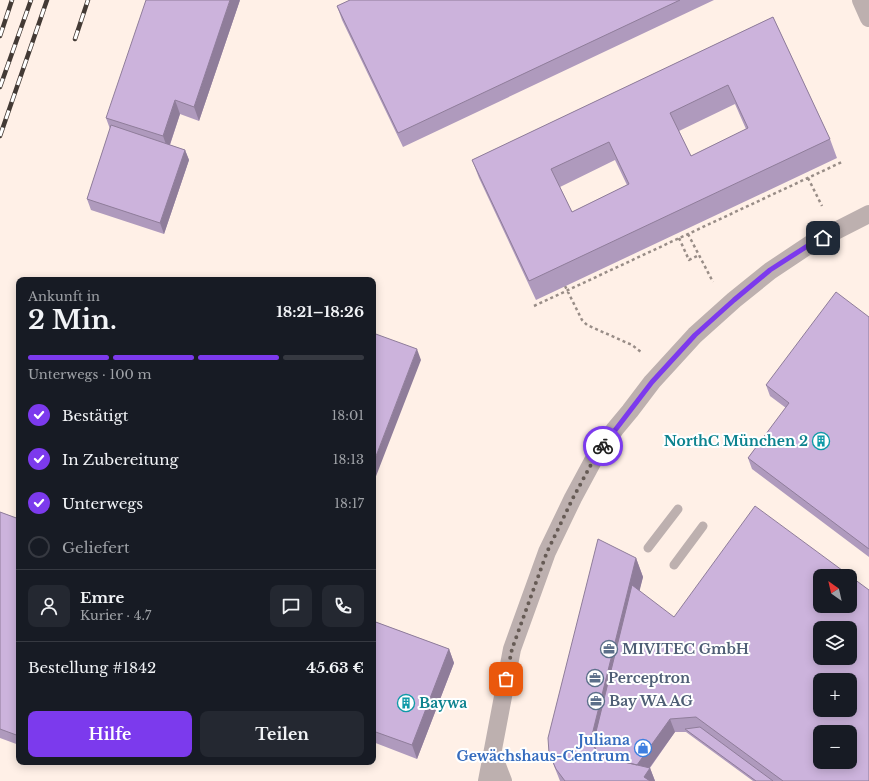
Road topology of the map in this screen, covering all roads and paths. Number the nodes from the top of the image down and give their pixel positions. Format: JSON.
{"nodes":[{"id":1,"x":860,"y":0,"type":"edge"},
{"id":2,"x":869,"y":18,"type":"edge"},
{"id":3,"x":842,"y":162,"type":"dead end"},
{"id":4,"x":808,"y":178,"type":"junction"},
{"id":5,"x":822,"y":206,"type":"dead end"},
{"id":6,"x":865,"y":218,"type":"edge"},
{"id":7,"x":688,"y":234,"type":"junction"},
{"id":8,"x":679,"y":238,"type":"junction"},
{"id":9,"x":699,"y":256,"type":"junction"},
{"id":10,"x":713,"y":282,"type":"dead end"},
{"id":11,"x":565,"y":286,"type":"edge"},
{"id":12,"x":567,"y":291,"type":"junction"},
{"id":13,"x":534,"y":306,"type":"edge"},
{"id":14,"x":641,"y":352,"type":"dead end"},
{"id":15,"x":678,"y":510,"type":"dead end"},
{"id":16,"x":703,"y":526,"type":"dead end"},
{"id":17,"x":648,"y":548,"type":"dead end"},
{"id":18,"x":674,"y":565,"type":"dead end"},
{"id":19,"x":493,"y":755,"type":"junction"},
{"id":20,"x":487,"y":781,"type":"edge"},
{"id":21,"x":503,"y":781,"type":"edge"}],
"edges":[{"from":1,"to":2,"type":"street"},
{"from":3,"to":4,"type":"path"},
{"from":4,"to":5,"type":"path"},
{"from":4,"to":7,"type":"path"},
{"from":6,"to":19,"type":"street"},
{"from":7,"to":8,"type":"path"},
{"from":7,"to":9,"type":"path"},
{"from":8,"to":9,"type":"path"},
{"from":8,"to":12,"type":"path"},
{"from":9,"to":10,"type":"path"},
{"from":11,"to":12,"type":"path"},
{"from":12,"to":13,"type":"path"},
{"from":12,"to":14,"type":"path"},
{"from":15,"to":17,"type":"lane"},
{"from":16,"to":18,"type":"lane"},
{"from":19,"to":20,"type":"street"},
{"from":19,"to":21,"type":"street"}]}
